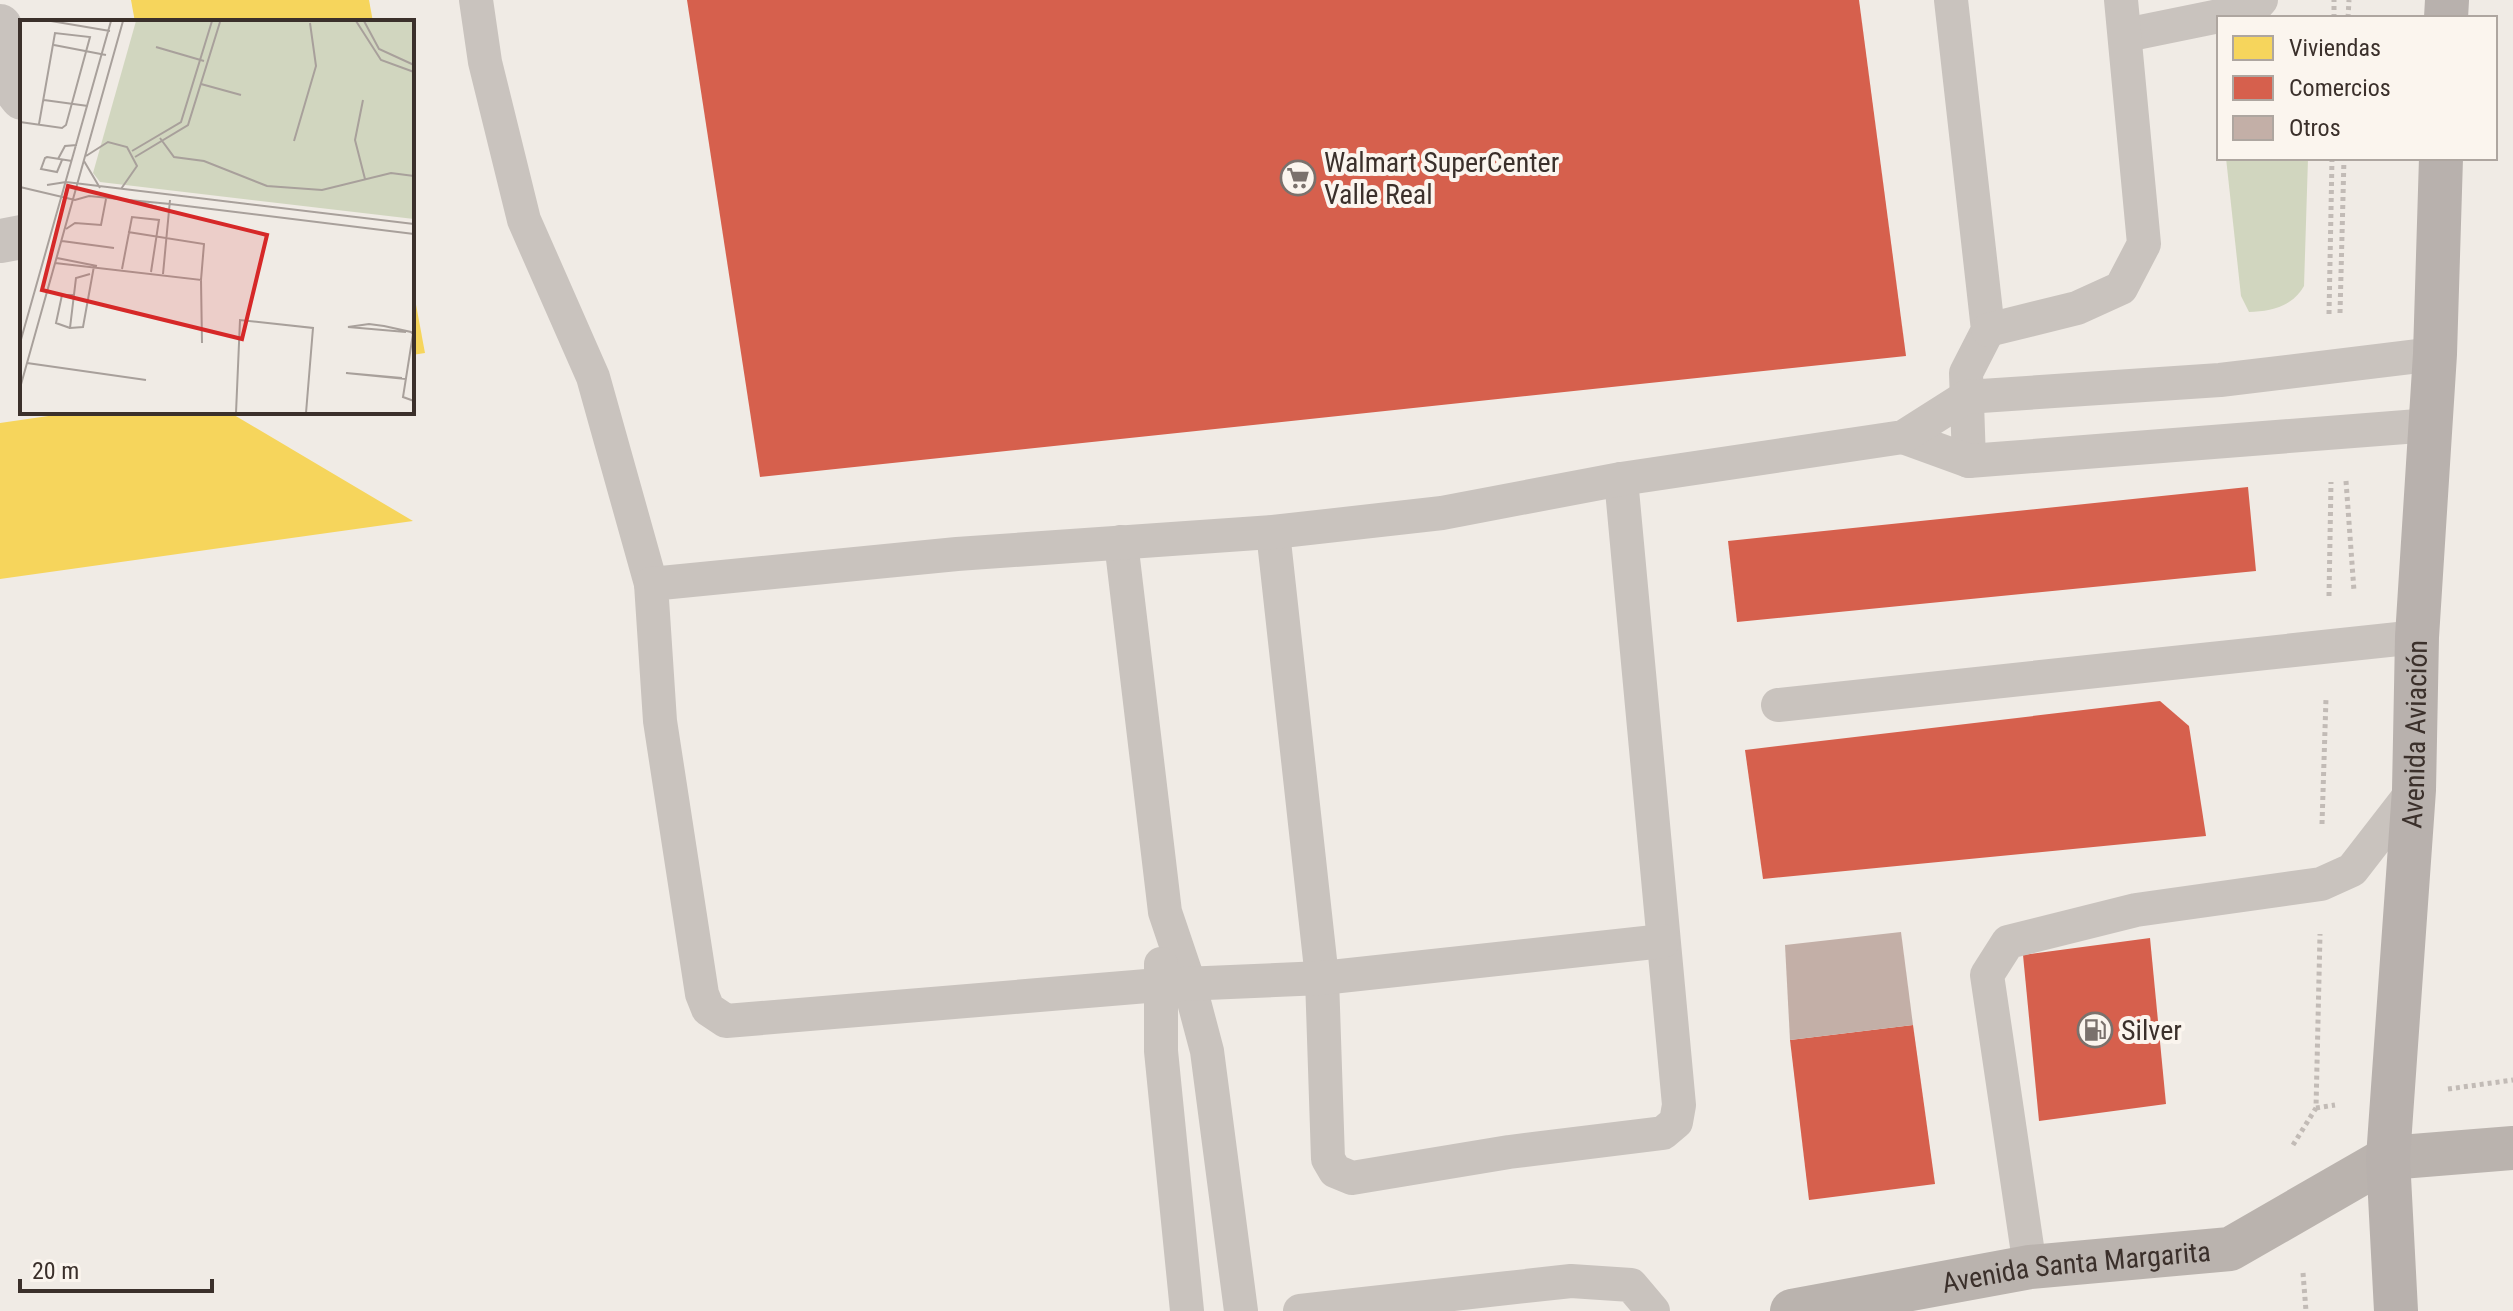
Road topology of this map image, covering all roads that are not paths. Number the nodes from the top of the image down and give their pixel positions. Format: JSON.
{"nodes":[{"id":1,"x":476,"y":0,"type":"edge"},
{"id":2,"x":1951,"y":0,"type":"edge"},
{"id":3,"x":2121,"y":0,"type":"edge"},
{"id":4,"x":2261,"y":0,"type":"edge"},
{"id":5,"x":2217,"y":16,"type":"edge"},
{"id":6,"x":2219,"y":16,"type":"edge"},
{"id":7,"x":0,"y":26,"type":"edge"},
{"id":8,"x":2126,"y":35,"type":"junction"},
{"id":9,"x":10,"y":92,"type":"edge"},
{"id":10,"x":2441,"y":160,"type":"edge"},
{"id":11,"x":20,"y":237,"type":"edge"},
{"id":12,"x":0,"y":241,"type":"edge"},
{"id":13,"x":1988,"y":330,"type":"junction"},
{"id":14,"x":2435,"y":354,"type":"junction"},
{"id":15,"x":1966,"y":397,"type":"junction"},
{"id":16,"x":2431,"y":425,"type":"junction"},
{"id":17,"x":1903,"y":437,"type":"junction"},
{"id":18,"x":1969,"y":461,"type":"junction"},
{"id":19,"x":1621,"y":479,"type":"junction"},
{"id":20,"x":1273,"y":532,"type":"junction"},
{"id":21,"x":1121,"y":542,"type":"junction"},
{"id":22,"x":651,"y":584,"type":"junction"},
{"id":23,"x":2417,"y":637,"type":"junction"},
{"id":24,"x":1778,"y":705,"type":"dead end"},
{"id":25,"x":2414,"y":790,"type":"junction"},
{"id":26,"x":1663,"y":941,"type":"junction"},
{"id":27,"x":1322,"y":978,"type":"junction"},
{"id":28,"x":1174,"y":984,"type":"junction"},
{"id":29,"x":2513,"y":1148,"type":"edge"},
{"id":30,"x":2388,"y":1158,"type":"junction"},
{"id":31,"x":2030,"y":1267,"type":"junction"},
{"id":32,"x":1187,"y":1311,"type":"edge"},
{"id":33,"x":1241,"y":1311,"type":"edge"},
{"id":34,"x":1300,"y":1311,"type":"edge"},
{"id":35,"x":1653,"y":1311,"type":"edge"},
{"id":36,"x":1792,"y":1311,"type":"edge"},
{"id":37,"x":2396,"y":1311,"type":"edge"}],
"edges":[{"from":1,"to":22,"type":"lane"},
{"from":2,"to":13,"type":"lane"},
{"from":3,"to":8,"type":"lane"},
{"from":4,"to":6,"type":"lane"},
{"from":5,"to":8,"type":"lane"},
{"from":7,"to":9,"type":"street"},
{"from":8,"to":13,"type":"lane"},
{"from":10,"to":14,"type":"main road","name":"Avenida Aviación"},
{"from":11,"to":12,"type":"street"},
{"from":13,"to":15,"type":"lane"},
{"from":14,"to":15,"type":"lane"},
{"from":14,"to":16,"type":"main road","name":"Avenida Aviación"},
{"from":15,"to":17,"type":"lane"},
{"from":15,"to":18,"type":"lane"},
{"from":16,"to":18,"type":"lane"},
{"from":16,"to":23,"type":"main road","name":"Avenida Aviación"},
{"from":17,"to":18,"type":"lane"},
{"from":17,"to":19,"type":"lane"},
{"from":19,"to":20,"type":"lane"},
{"from":19,"to":26,"type":"lane"},
{"from":20,"to":21,"type":"lane"},
{"from":20,"to":27,"type":"lane"},
{"from":21,"to":22,"type":"lane"},
{"from":21,"to":28,"type":"lane"},
{"from":22,"to":28,"type":"lane"},
{"from":23,"to":24,"type":"lane"},
{"from":23,"to":25,"type":"main road","name":"Avenida Aviación"},
{"from":25,"to":30,"type":"main road","name":"Avenida Aviación"},
{"from":25,"to":31,"type":"lane"},
{"from":26,"to":27,"type":"lane"},
{"from":26,"to":27,"type":"lane"},
{"from":27,"to":28,"type":"lane"},
{"from":28,"to":32,"type":"lane"},
{"from":28,"to":33,"type":"lane"},
{"from":29,"to":30,"type":"main road"},
{"from":30,"to":31,"type":"main road","name":"Avenida Santa Margarita"},
{"from":30,"to":37,"type":"main road","name":"Avenida Aviación"},
{"from":31,"to":36,"type":"main road","name":"Avenida Santa Margarita"},
{"from":34,"to":35,"type":"lane"}]}
